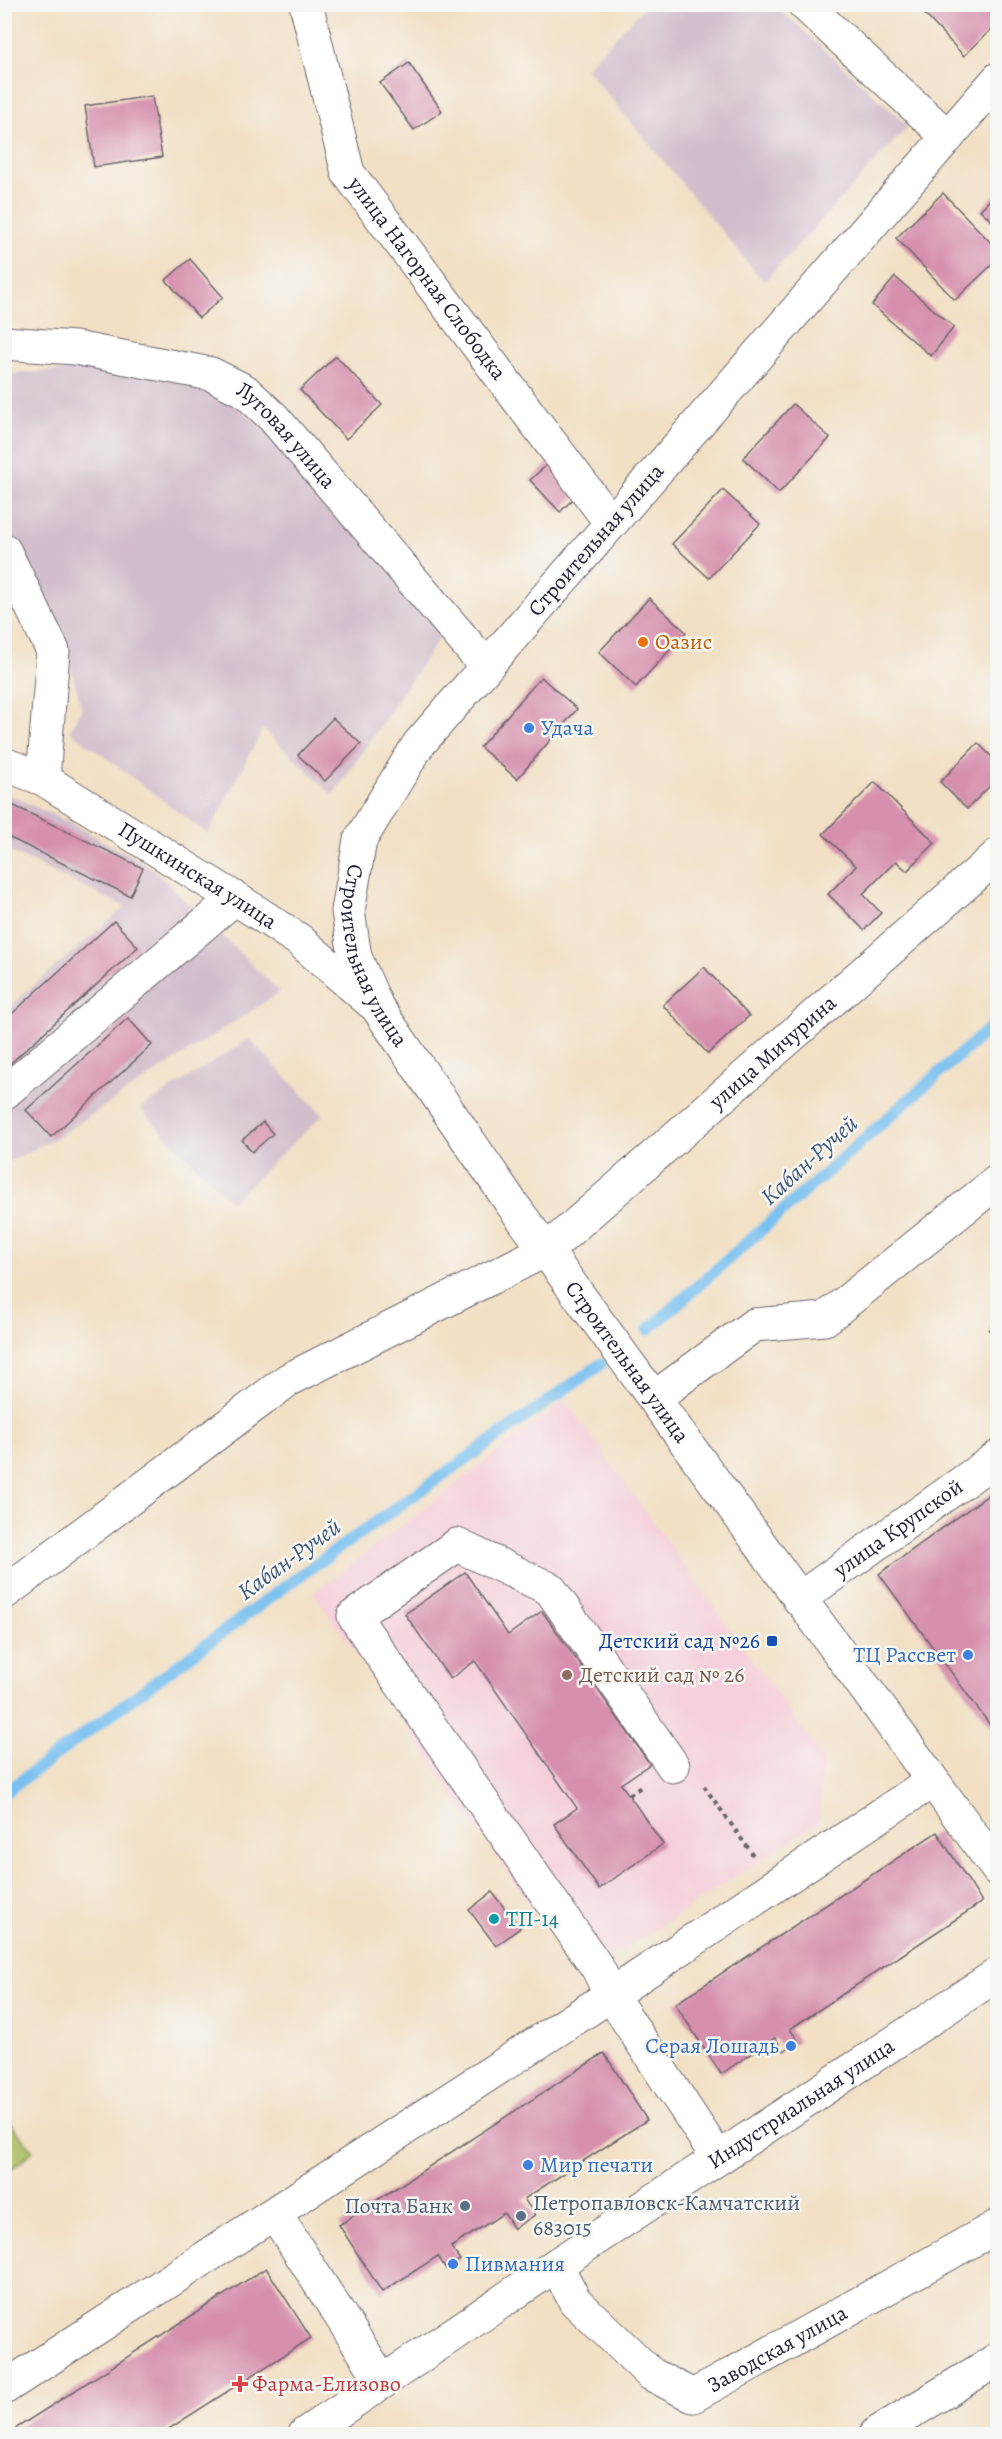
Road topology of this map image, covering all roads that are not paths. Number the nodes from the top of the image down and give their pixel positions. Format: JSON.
{"nodes":[{"id":1,"x":306,"y":4,"type":"edge"},
{"id":2,"x":804,"y":4,"type":"edge"},
{"id":3,"x":998,"y":80,"type":"edge"},
{"id":4,"x":948,"y":136,"type":"junction"},
{"id":5,"x":4,"y":343,"type":"edge"},
{"id":6,"x":611,"y":523,"type":"junction"},
{"id":7,"x":4,"y":550,"type":"edge"},
{"id":8,"x":486,"y":666,"type":"junction"},
{"id":9,"x":4,"y":764,"type":"edge"},
{"id":10,"x":43,"y":779,"type":"junction"},
{"id":11,"x":998,"y":855,"type":"edge"},
{"id":12,"x":235,"y":898,"type":"junction"},
{"id":13,"x":377,"y":1007,"type":"junction"},
{"id":14,"x":4,"y":1093,"type":"edge"},
{"id":15,"x":998,"y":1181,"type":"edge"},
{"id":16,"x":548,"y":1249,"type":"junction"},
{"id":17,"x":654,"y":1398,"type":"junction"},
{"id":18,"x":998,"y":1457,"type":"edge"},
{"id":19,"x":4,"y":1593,"type":"edge"},
{"id":20,"x":799,"y":1599,"type":"junction"},
{"id":21,"x":673,"y":1766,"type":"road end"},
{"id":22,"x":932,"y":1781,"type":"junction"},
{"id":23,"x":998,"y":1870,"type":"edge"},
{"id":24,"x":998,"y":1974,"type":"edge"},
{"id":25,"x":611,"y":1995,"type":"junction"},
{"id":26,"x":718,"y":2158,"type":"junction"},
{"id":27,"x":275,"y":2214,"type":"junction"},
{"id":28,"x":996,"y":2228,"type":"edge"},
{"id":29,"x":556,"y":2265,"type":"junction"},
{"id":30,"x":998,"y":2359,"type":"edge"},
{"id":31,"x":383,"y":2382,"type":"junction"},
{"id":32,"x":4,"y":2388,"type":"edge"},
{"id":33,"x":305,"y":2434,"type":"edge"},
{"id":34,"x":876,"y":2434,"type":"edge"}],
"edges":[{"from":1,"to":6,"type":"street","name":"улица Нагорная Слободка"},
{"from":2,"to":4,"type":"street"},
{"from":3,"to":4,"type":"street","name":"Строительная улица"},
{"from":4,"to":6,"type":"street","name":"Строительная улица"},
{"from":5,"to":8,"type":"street","name":"Луговая улица"},
{"from":6,"to":8,"type":"street","name":"Строительная улица"},
{"from":7,"to":10,"type":"street"},
{"from":8,"to":13,"type":"street","name":"Строительная улица"},
{"from":9,"to":10,"type":"street","name":"Пушкинская улица"},
{"from":10,"to":12,"type":"street","name":"Пушкинская улица"},
{"from":11,"to":16,"type":"street","name":"улица Мичурина"},
{"from":12,"to":13,"type":"street","name":"Пушкинская улица"},
{"from":12,"to":14,"type":"street"},
{"from":13,"to":16,"type":"street","name":"Строительная улица"},
{"from":15,"to":17,"type":"street"},
{"from":16,"to":17,"type":"street","name":"Строительная улица"},
{"from":16,"to":19,"type":"street","name":"улица Мичурина"},
{"from":17,"to":20,"type":"street","name":"Строительная улица"},
{"from":18,"to":20,"type":"street","name":"улица Крупской"},
{"from":20,"to":22,"type":"street","name":"Строительная улица"},
{"from":21,"to":25,"type":"street"},
{"from":22,"to":23,"type":"street","name":"Строительная улица"},
{"from":22,"to":25,"type":"street"},
{"from":24,"to":26,"type":"street","name":"Индустриальная улица"},
{"from":25,"to":26,"type":"street"},
{"from":25,"to":27,"type":"street"},
{"from":26,"to":29,"type":"street","name":"Индустриальная улица"},
{"from":27,"to":31,"type":"street"},
{"from":27,"to":32,"type":"street"},
{"from":28,"to":29,"type":"street","name":"Заводская улица"},
{"from":29,"to":31,"type":"street","name":"Индустриальная улица"},
{"from":30,"to":34,"type":"street"},
{"from":31,"to":33,"type":"street","name":"Индустриальная улица"}]}
